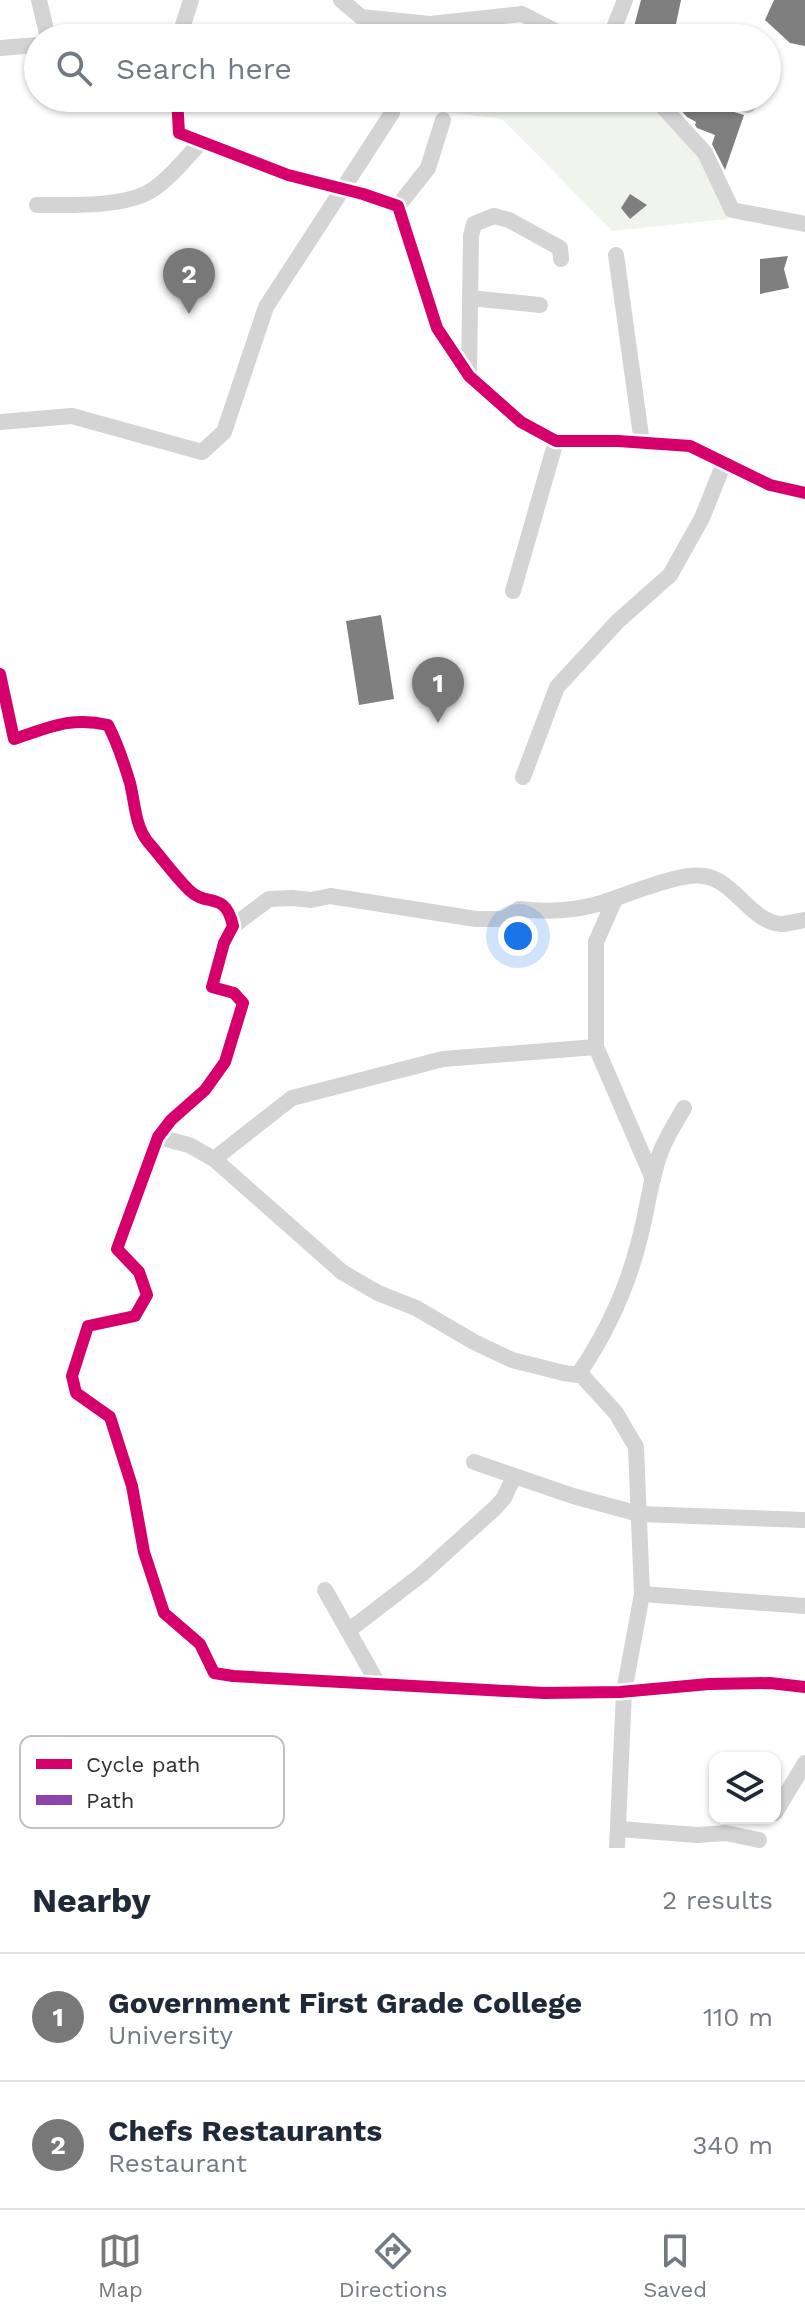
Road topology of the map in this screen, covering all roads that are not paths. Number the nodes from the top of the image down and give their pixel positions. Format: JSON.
{"nodes":[{"id":1,"x":39,"y":0,"type":"edge"},
{"id":2,"x":191,"y":0,"type":"edge"},
{"id":3,"x":341,"y":0,"type":"edge"},
{"id":4,"x":625,"y":0,"type":"edge"},
{"id":5,"x":45,"y":24,"type":"edge"},
{"id":6,"x":183,"y":24,"type":"edge"},
{"id":7,"x":430,"y":24,"type":"edge"},
{"id":8,"x":430,"y":24,"type":"edge"},
{"id":9,"x":542,"y":24,"type":"edge"},
{"id":10,"x":616,"y":24,"type":"edge"},
{"id":11,"x":24,"y":46,"type":"edge"},
{"id":12,"x":0,"y":48,"type":"edge"},
{"id":13,"x":178,"y":112,"type":"edge"},
{"id":14,"x":670,"y":112,"type":"edge"},
{"id":15,"x":392,"y":113,"type":"dead end"},
{"id":16,"x":443,"y":120,"type":"dead end"},
{"id":17,"x":200,"y":143,"type":"junction"},
{"id":18,"x":343,"y":189,"type":"junction"},
{"id":19,"x":37,"y":205,"type":"dead end"},
{"id":20,"x":398,"y":206,"type":"junction"},
{"id":21,"x":805,"y":224,"type":"edge"},
{"id":22,"x":616,"y":255,"type":"dead end"},
{"id":23,"x":561,"y":259,"type":"dead end"},
{"id":24,"x":470,"y":298,"type":"junction"},
{"id":25,"x":540,"y":305,"type":"dead end"},
{"id":26,"x":469,"y":376,"type":"junction"},
{"id":27,"x":0,"y":422,"type":"edge"},
{"id":28,"x":556,"y":441,"type":"junction"},
{"id":29,"x":642,"y":443,"type":"junction"},
{"id":30,"x":724,"y":463,"type":"junction"},
{"id":31,"x":805,"y":493,"type":"edge"},
{"id":32,"x":513,"y":591,"type":"dead end"},
{"id":33,"x":0,"y":674,"type":"edge"},
{"id":34,"x":523,"y":777,"type":"dead end"},
{"id":35,"x":615,"y":899,"type":"junction"},
{"id":36,"x":805,"y":920,"type":"edge"},
{"id":37,"x":233,"y":926,"type":"junction"},
{"id":38,"x":596,"y":1047,"type":"junction"},
{"id":39,"x":684,"y":1108,"type":"dead end"},
{"id":40,"x":158,"y":1137,"type":"junction"},
{"id":41,"x":214,"y":1159,"type":"junction"},
{"id":42,"x":653,"y":1179,"type":"junction"},
{"id":43,"x":580,"y":1371,"type":"junction"},
{"id":44,"x":474,"y":1462,"type":"dead end"},
{"id":45,"x":514,"y":1476,"type":"junction"},
{"id":46,"x":639,"y":1514,"type":"junction"},
{"id":47,"x":805,"y":1520,"type":"edge"},
{"id":48,"x":325,"y":1590,"type":"dead end"},
{"id":49,"x":642,"y":1594,"type":"junction"},
{"id":50,"x":805,"y":1606,"type":"edge"},
{"id":51,"x":348,"y":1631,"type":"junction"},
{"id":52,"x":377,"y":1682,"type":"junction"},
{"id":53,"x":805,"y":1687,"type":"edge"},
{"id":54,"x":624,"y":1692,"type":"junction"},
{"id":55,"x":805,"y":1763,"type":"edge"},
{"id":56,"x":781,"y":1804,"type":"edge"},
{"id":57,"x":769,"y":1824,"type":"edge"},
{"id":58,"x":619,"y":1829,"type":"junction"},
{"id":59,"x":757,"y":1844,"type":"edge"},
{"id":60,"x":617,"y":1848,"type":"edge"}],
"edges":[{"from":1,"to":5,"type":"street"},
{"from":2,"to":6,"type":"street"},
{"from":3,"to":8,"type":"street"},
{"from":4,"to":10,"type":"street"},
{"from":7,"to":9,"type":"street"},
{"from":11,"to":12,"type":"street"},
{"from":13,"to":17,"type":"street"},
{"from":14,"to":21,"type":"street"},
{"from":15,"to":18,"type":"street"},
{"from":16,"to":20,"type":"street"},
{"from":17,"to":18,"type":"street"},
{"from":17,"to":19,"type":"street"},
{"from":18,"to":20,"type":"street"},
{"from":18,"to":27,"type":"street"},
{"from":20,"to":26,"type":"street"},
{"from":22,"to":29,"type":"street"},
{"from":23,"to":24,"type":"street"},
{"from":24,"to":25,"type":"street"},
{"from":24,"to":26,"type":"street"},
{"from":26,"to":28,"type":"street"},
{"from":28,"to":29,"type":"street"},
{"from":28,"to":32,"type":"street"},
{"from":29,"to":30,"type":"street"},
{"from":30,"to":31,"type":"street"},
{"from":30,"to":34,"type":"street"},
{"from":33,"to":37,"type":"street"},
{"from":35,"to":36,"type":"street"},
{"from":35,"to":37,"type":"street"},
{"from":35,"to":38,"type":"street"},
{"from":37,"to":40,"type":"street"},
{"from":38,"to":41,"type":"street"},
{"from":38,"to":42,"type":"street"},
{"from":39,"to":42,"type":"street"},
{"from":40,"to":41,"type":"street"},
{"from":40,"to":52,"type":"street"},
{"from":41,"to":43,"type":"street"},
{"from":42,"to":43,"type":"street"},
{"from":43,"to":46,"type":"street"},
{"from":44,"to":45,"type":"street"},
{"from":45,"to":46,"type":"street"},
{"from":45,"to":51,"type":"street"},
{"from":46,"to":47,"type":"street"},
{"from":46,"to":49,"type":"street"},
{"from":48,"to":51,"type":"street"},
{"from":49,"to":50,"type":"street"},
{"from":49,"to":54,"type":"street"},
{"from":51,"to":52,"type":"street"},
{"from":52,"to":54,"type":"street"},
{"from":53,"to":54,"type":"street"},
{"from":54,"to":58,"type":"street"},
{"from":55,"to":56,"type":"street"},
{"from":57,"to":59,"type":"street"},
{"from":58,"to":59,"type":"street"},
{"from":58,"to":60,"type":"street"}]}
